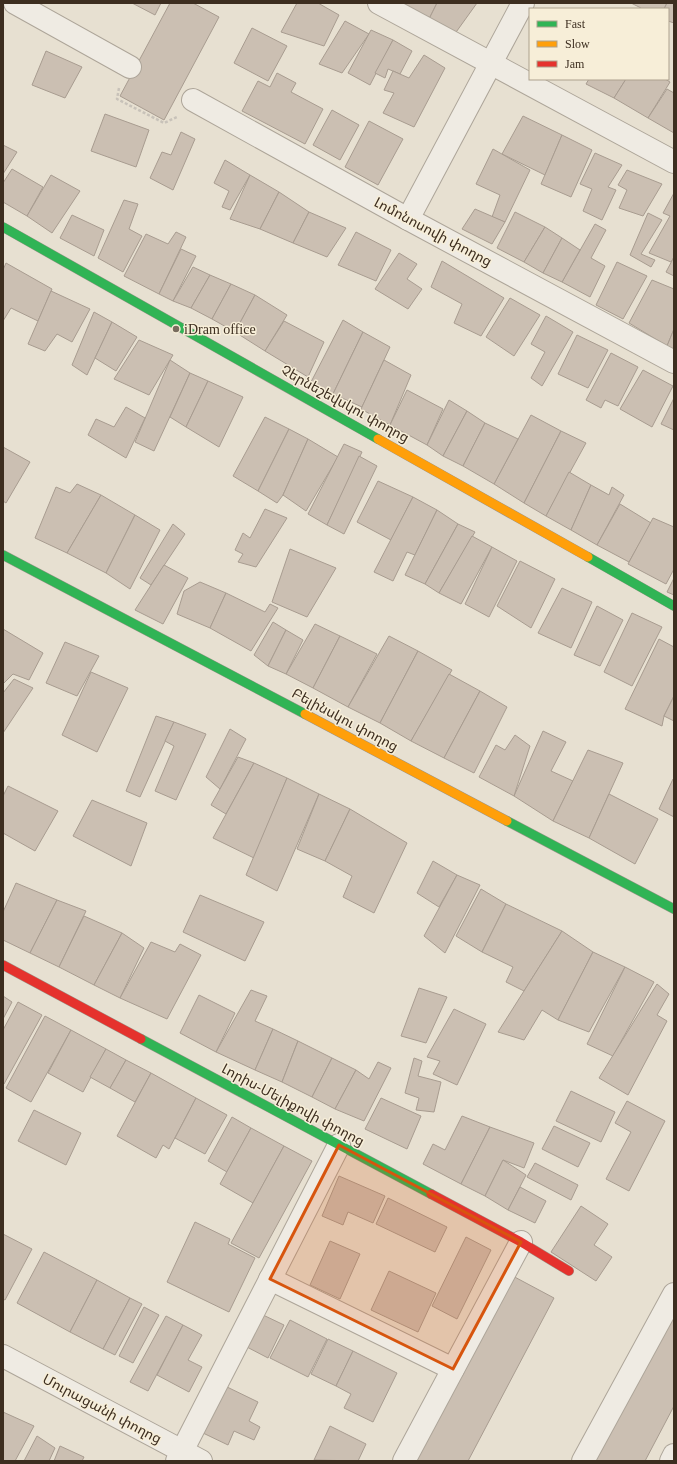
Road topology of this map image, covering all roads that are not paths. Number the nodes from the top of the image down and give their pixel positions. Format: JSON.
{"nodes":[{"id":1,"x":15,"y":3,"type":"edge"},
{"id":2,"x":379,"y":3,"type":"edge"},
{"id":3,"x":523,"y":3,"type":"edge"},
{"id":4,"x":490,"y":63,"type":"junction"},
{"id":5,"x":128,"y":66,"type":"road end"},
{"id":6,"x":198,"y":103,"type":"road end"},
{"id":7,"x":674,"y":162,"type":"edge"},
{"id":8,"x":408,"y":219,"type":"junction"},
{"id":9,"x":3,"y":226,"type":"edge"},
{"id":10,"x":674,"y":362,"type":"edge"},
{"id":11,"x":3,"y":555,"type":"edge"},
{"id":12,"x":674,"y":606,"type":"edge"},
{"id":13,"x":674,"y":909,"type":"edge"},
{"id":14,"x":3,"y":965,"type":"edge"},
{"id":15,"x":339,"y":1145,"type":"junction"},
{"id":16,"x":521,"y":1242,"type":"junction"},
{"id":17,"x":569,"y":1271,"type":"dead end"},
{"id":18,"x":270,"y":1279,"type":"junction"},
{"id":19,"x":674,"y":1294,"type":"edge"},
{"id":20,"x":3,"y":1356,"type":"edge"},
{"id":21,"x":453,"y":1369,"type":"junction"},
{"id":22,"x":674,"y":1455,"type":"edge"},
{"id":23,"x":187,"y":1458,"type":"edge"},
{"id":24,"x":404,"y":1461,"type":"edge"},
{"id":25,"x":583,"y":1461,"type":"edge"},
{"id":26,"x":671,"y":1461,"type":"edge"}],
"edges":[{"from":1,"to":5,"type":"street"},
{"from":2,"to":4,"type":"street"},
{"from":3,"to":4,"type":"street"},
{"from":4,"to":7,"type":"street"},
{"from":4,"to":8,"type":"street"},
{"from":6,"to":8,"type":"street","name":"Լոմոնոսովի փողոց"},
{"from":8,"to":10,"type":"street","name":"Լոմոնոսովի փողոց"},
{"from":9,"to":12,"type":"street","name":"Չերնեշեվսկու փողոց"},
{"from":11,"to":13,"type":"street","name":"Բելինսկու փողոց"},
{"from":14,"to":15,"type":"street","name":"Լորիս-Մելիքովի փողոց"},
{"from":15,"to":16,"type":"street","name":"Լորիս-Մելիքովի փողոց"},
{"from":15,"to":18,"type":"street"},
{"from":16,"to":17,"type":"street","name":"Լորիս-Մելիքովի փողոց"},
{"from":16,"to":21,"type":"street"},
{"from":18,"to":21,"type":"street"},
{"from":18,"to":23,"type":"street"},
{"from":19,"to":25,"type":"street"},
{"from":20,"to":23,"type":"street","name":"Մուրացանի փողոց"},
{"from":21,"to":24,"type":"street"},
{"from":22,"to":26,"type":"street"}]}
